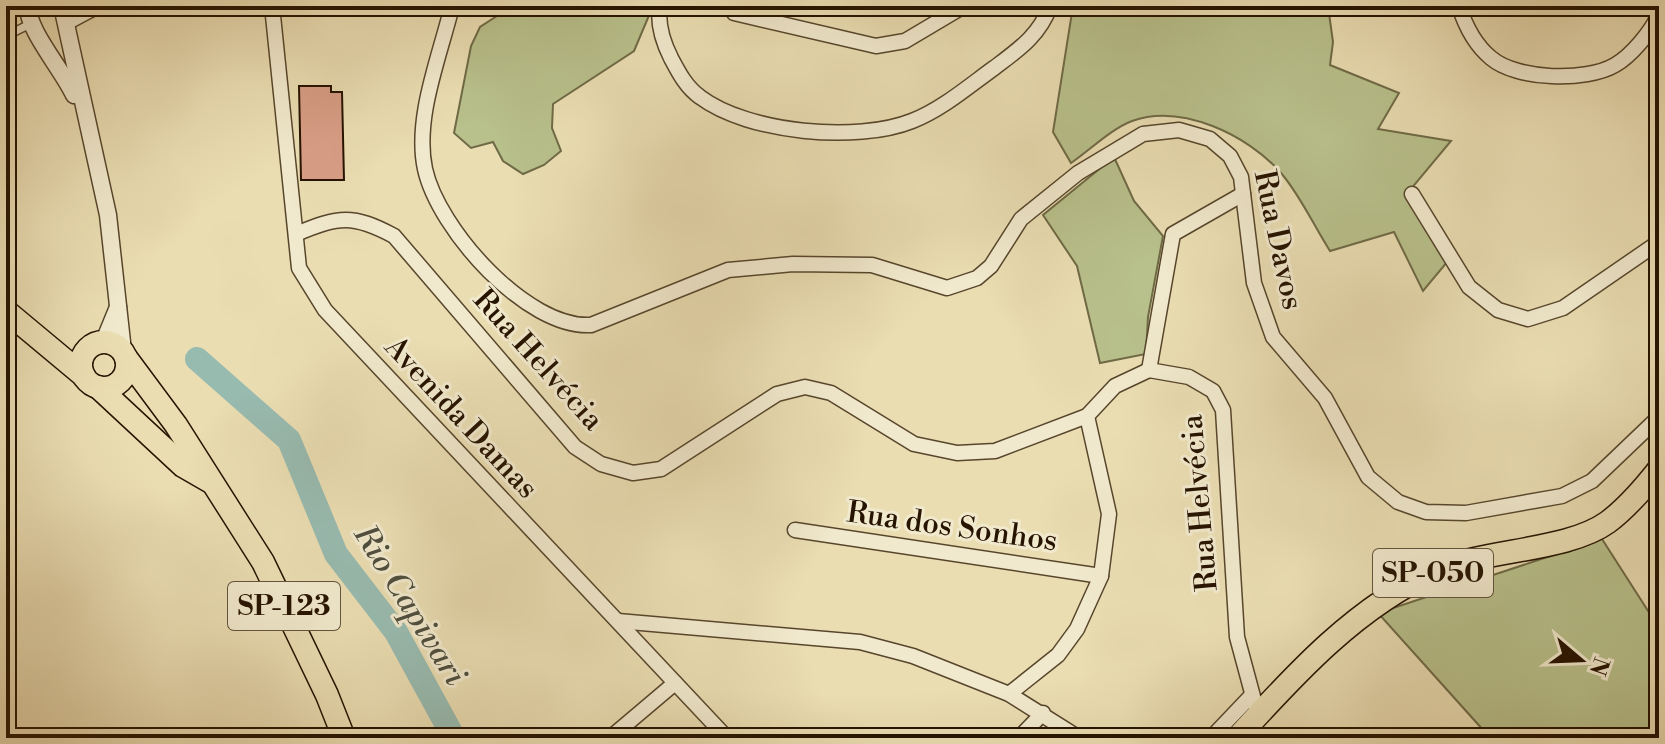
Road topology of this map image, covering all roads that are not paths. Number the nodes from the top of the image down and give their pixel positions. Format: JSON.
{"nodes":[{"id":1,"x":28,"y":6,"type":"edge"},
{"id":2,"x":62,"y":6,"type":"edge"},
{"id":3,"x":98,"y":6,"type":"edge"},
{"id":4,"x":272,"y":6,"type":"edge"},
{"id":5,"x":452,"y":6,"type":"edge"},
{"id":6,"x":660,"y":6,"type":"edge"},
{"id":7,"x":964,"y":6,"type":"edge"},
{"id":8,"x":1050,"y":6,"type":"edge"},
{"id":9,"x":1459,"y":6,"type":"edge"},
{"id":10,"x":734,"y":13,"type":"dead end"},
{"id":11,"x":1659,"y":14,"type":"edge"},
{"id":12,"x":66,"y":23,"type":"junction"},
{"id":13,"x":33,"y":29,"type":"junction"},
{"id":14,"x":6,"y":36,"type":"edge"},
{"id":15,"x":87,"y":127,"type":"junction"},
{"id":16,"x":1243,"y":194,"type":"junction"},
{"id":17,"x":1412,"y":194,"type":"dead end"},
{"id":18,"x":296,"y":234,"type":"junction"},
{"id":19,"x":1659,"y":242,"type":"edge"},
{"id":20,"x":6,"y":311,"type":"edge"},
{"id":21,"x":40,"y":336,"type":"junction"},
{"id":22,"x":112,"y":348,"type":"junction"},
{"id":23,"x":1149,"y":370,"type":"junction"},
{"id":24,"x":91,"y":382,"type":"junction"},
{"id":25,"x":1087,"y":416,"type":"junction"},
{"id":26,"x":1659,"y":417,"type":"edge"},
{"id":27,"x":1659,"y":469,"type":"edge"},
{"id":28,"x":210,"y":482,"type":"junction"},
{"id":29,"x":795,"y":530,"type":"dead end"},
{"id":30,"x":1101,"y":576,"type":"junction"},
{"id":31,"x":618,"y":621,"type":"junction"},
{"id":32,"x":675,"y":683,"type":"junction"},
{"id":33,"x":1009,"y":694,"type":"junction"},
{"id":34,"x":1254,"y":706,"type":"junction"},
{"id":35,"x":1043,"y":713,"type":"junction"},
{"id":36,"x":344,"y":738,"type":"edge"},
{"id":37,"x":610,"y":738,"type":"edge"},
{"id":38,"x":727,"y":738,"type":"edge"},
{"id":39,"x":1019,"y":738,"type":"edge"},
{"id":40,"x":1079,"y":738,"type":"edge"},
{"id":41,"x":1211,"y":738,"type":"edge"},
{"id":42,"x":1237,"y":738,"type":"edge"}],
"edges":[{"from":1,"to":13,"type":"street"},
{"from":2,"to":12,"type":"street"},
{"from":3,"to":12,"type":"street"},
{"from":4,"to":18,"type":"street","name":"Avenida Damas"},
{"from":5,"to":16,"type":"street","name":"Rua Davos"},
{"from":6,"to":8,"type":"street"},
{"from":7,"to":10,"type":"street"},
{"from":9,"to":11,"type":"street"},
{"from":12,"to":13,"type":"street"},
{"from":12,"to":15,"type":"street"},
{"from":13,"to":14,"type":"lane"},
{"from":13,"to":15,"type":"street"},
{"from":15,"to":22,"type":"street"},
{"from":16,"to":23,"type":"street"},
{"from":16,"to":26,"type":"street","name":"Rua Davos"},
{"from":17,"to":19,"type":"street"},
{"from":18,"to":25,"type":"street","name":"Rua Helvécia"},
{"from":18,"to":31,"type":"street","name":"Avenida Damas"},
{"from":20,"to":21,"type":"main road","number":"SP-123"},
{"from":21,"to":22,"type":"main road","number":"SP-123"},
{"from":21,"to":24,"type":"main road","number":"SP-123"},
{"from":22,"to":24,"type":"main road"},
{"from":22,"to":24,"type":"main road"},
{"from":22,"to":28,"type":"main road","number":"SP-123"},
{"from":23,"to":25,"type":"street","name":"Rua Helvécia"},
{"from":23,"to":34,"type":"street","name":"Rua Helvécia"},
{"from":24,"to":28,"type":"main road","number":"SP-123"},
{"from":25,"to":30,"type":"street"},
{"from":27,"to":34,"type":"main road","number":"SP-050"},
{"from":28,"to":36,"type":"main road","number":"SP-123"},
{"from":29,"to":30,"type":"street","name":"Rua dos Sonhos"},
{"from":30,"to":33,"type":"street"},
{"from":31,"to":32,"type":"street","name":"Avenida Damas"},
{"from":31,"to":33,"type":"street"},
{"from":32,"to":37,"type":"street"},
{"from":32,"to":38,"type":"street","name":"Avenida Damas"},
{"from":33,"to":35,"type":"street"},
{"from":34,"to":41,"type":"street"},
{"from":34,"to":42,"type":"main road","number":"SP-050"},
{"from":35,"to":39,"type":"street"},
{"from":35,"to":40,"type":"street"}]}
